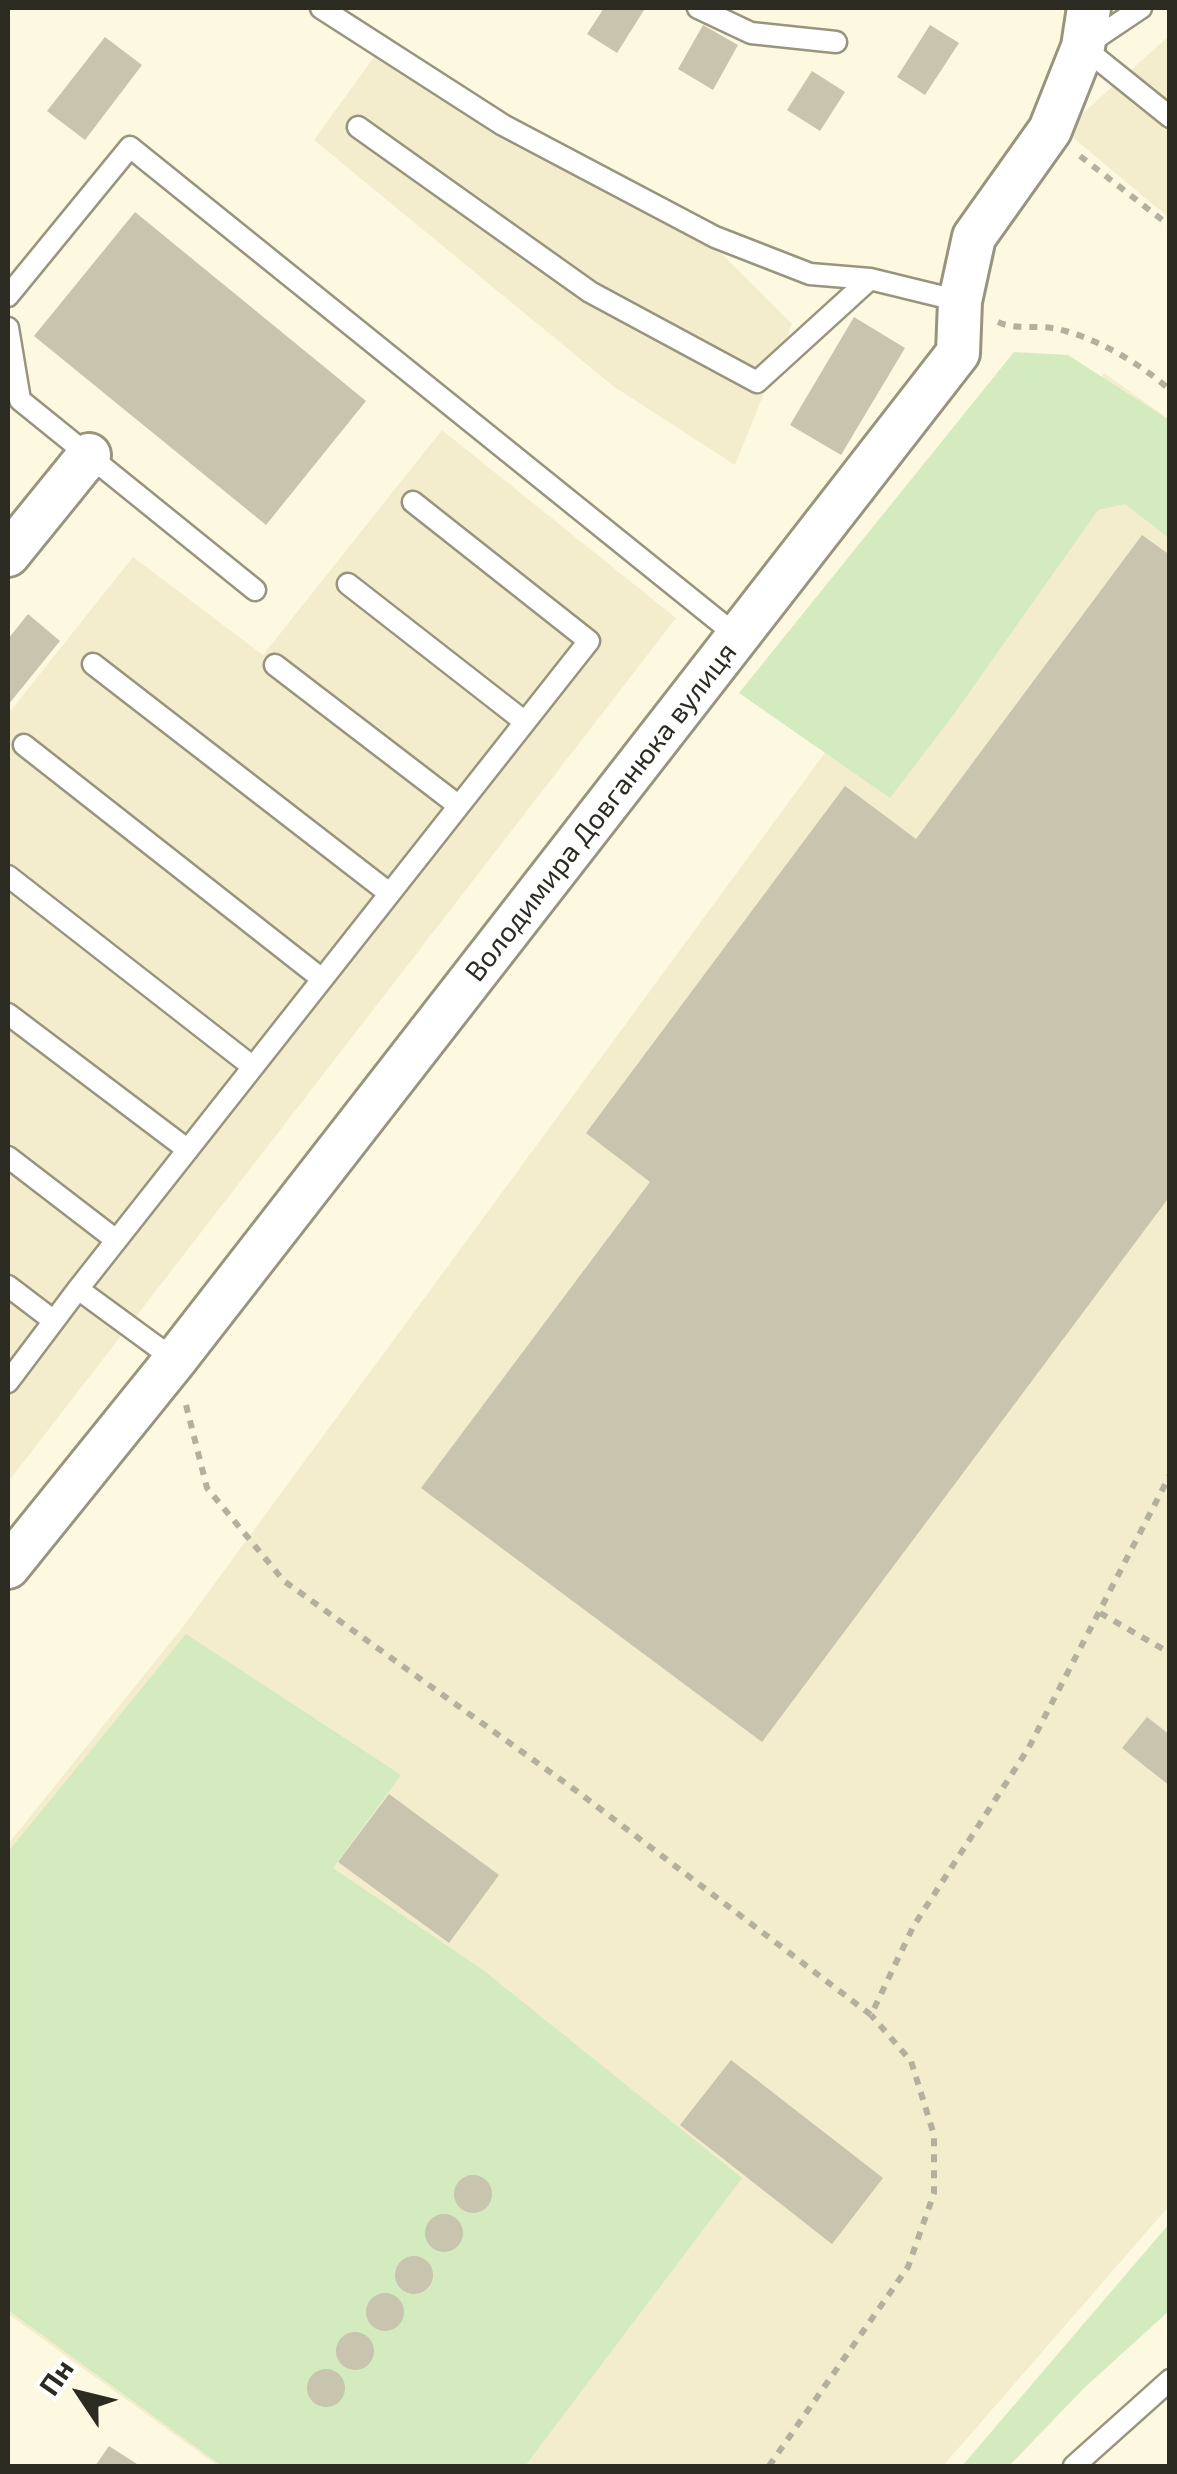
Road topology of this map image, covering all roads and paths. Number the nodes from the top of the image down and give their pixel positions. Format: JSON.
{"nodes":[{"id":1,"x":321,"y":8,"type":"edge"},
{"id":2,"x":698,"y":8,"type":"edge"},
{"id":3,"x":1142,"y":8,"type":"edge"},
{"id":4,"x":1086,"y":28,"type":"edge"},
{"id":5,"x":836,"y":42,"type":"dead end"},
{"id":6,"x":1170,"y":117,"type":"edge"},
{"id":7,"x":358,"y":126,"type":"dead end"},
{"id":8,"x":1050,"y":130,"type":"junction"},
{"id":9,"x":1170,"y":226,"type":"edge"},
{"id":10,"x":870,"y":279,"type":"junction"},
{"id":11,"x":8,"y":296,"type":"edge"},
{"id":12,"x":960,"y":301,"type":"junction"},
{"id":13,"x":8,"y":328,"type":"edge"},
{"id":14,"x":1170,"y":390,"type":"edge"},
{"id":15,"x":89,"y":456,"type":"junction"},
{"id":16,"x":413,"y":502,"type":"dead end"},
{"id":17,"x":8,"y":555,"type":"edge"},
{"id":18,"x":348,"y":584,"type":"dead end"},
{"id":19,"x":255,"y":590,"type":"dead end"},
{"id":20,"x":737,"y":636,"type":"junction"},
{"id":21,"x":92,"y":664,"type":"dead end"},
{"id":22,"x":275,"y":665,"type":"dead end"},
{"id":23,"x":525,"y":722,"type":"junction"},
{"id":24,"x":24,"y":745,"type":"dead end"},
{"id":25,"x":459,"y":806,"type":"junction"},
{"id":26,"x":8,"y":876,"type":"edge"},
{"id":27,"x":389,"y":894,"type":"junction"},
{"id":28,"x":322,"y":980,"type":"junction"},
{"id":29,"x":8,"y":1014,"type":"edge"},
{"id":30,"x":253,"y":1066,"type":"junction"},
{"id":31,"x":188,"y":1150,"type":"junction"},
{"id":32,"x":8,"y":1158,"type":"edge"},
{"id":33,"x":116,"y":1240,"type":"junction"},
{"id":34,"x":8,"y":1286,"type":"edge"},
{"id":35,"x":78,"y":1288,"type":"junction"},
{"id":36,"x":54,"y":1321,"type":"junction"},
{"id":37,"x":175,"y":1360,"type":"junction"},
{"id":38,"x":8,"y":1382,"type":"edge"},
{"id":39,"x":1170,"y":1474,"type":"edge"},
{"id":40,"x":8,"y":1566,"type":"edge"},
{"id":41,"x":1100,"y":1613,"type":"junction"},
{"id":42,"x":1170,"y":1653,"type":"edge"},
{"id":43,"x":871,"y":2015,"type":"junction"},
{"id":44,"x":1170,"y":2380,"type":"edge"},
{"id":45,"x":769,"y":2466,"type":"edge"},
{"id":46,"x":1074,"y":2466,"type":"edge"}],
"edges":[{"from":1,"to":10,"type":"lane"},
{"from":2,"to":5,"type":"lane"},
{"from":3,"to":4,"type":"lane"},
{"from":4,"to":6,"type":"lane"},
{"from":4,"to":8,"type":"street","name":"Володимира Довганюка вулиця"},
{"from":7,"to":10,"type":"lane"},
{"from":8,"to":9,"type":"path"},
{"from":8,"to":12,"type":"street","name":"Володимира Довганюка вулиця"},
{"from":10,"to":12,"type":"lane"},
{"from":11,"to":20,"type":"lane"},
{"from":12,"to":14,"type":"path"},
{"from":12,"to":20,"type":"street","name":"Володимира Довганюка вулиця"},
{"from":13,"to":15,"type":"lane"},
{"from":15,"to":17,"type":"street"},
{"from":15,"to":19,"type":"lane"},
{"from":16,"to":23,"type":"lane"},
{"from":18,"to":23,"type":"lane"},
{"from":20,"to":37,"type":"street","name":"Володимира Довганюка вулиця"},
{"from":21,"to":27,"type":"lane"},
{"from":22,"to":25,"type":"lane"},
{"from":23,"to":25,"type":"lane"},
{"from":24,"to":28,"type":"lane"},
{"from":25,"to":27,"type":"lane"},
{"from":26,"to":30,"type":"lane"},
{"from":27,"to":28,"type":"lane"},
{"from":28,"to":30,"type":"lane"},
{"from":29,"to":31,"type":"lane"},
{"from":30,"to":31,"type":"lane"},
{"from":31,"to":33,"type":"lane"},
{"from":32,"to":33,"type":"lane"},
{"from":33,"to":35,"type":"lane"},
{"from":34,"to":36,"type":"lane"},
{"from":35,"to":36,"type":"lane"},
{"from":35,"to":37,"type":"lane"},
{"from":36,"to":38,"type":"lane"},
{"from":37,"to":40,"type":"street","name":"Володимира Довганюка вулиця"},
{"from":37,"to":43,"type":"path"},
{"from":39,"to":41,"type":"path"},
{"from":41,"to":42,"type":"path"},
{"from":41,"to":43,"type":"path"},
{"from":43,"to":45,"type":"path"},
{"from":44,"to":46,"type":"lane"}]}
